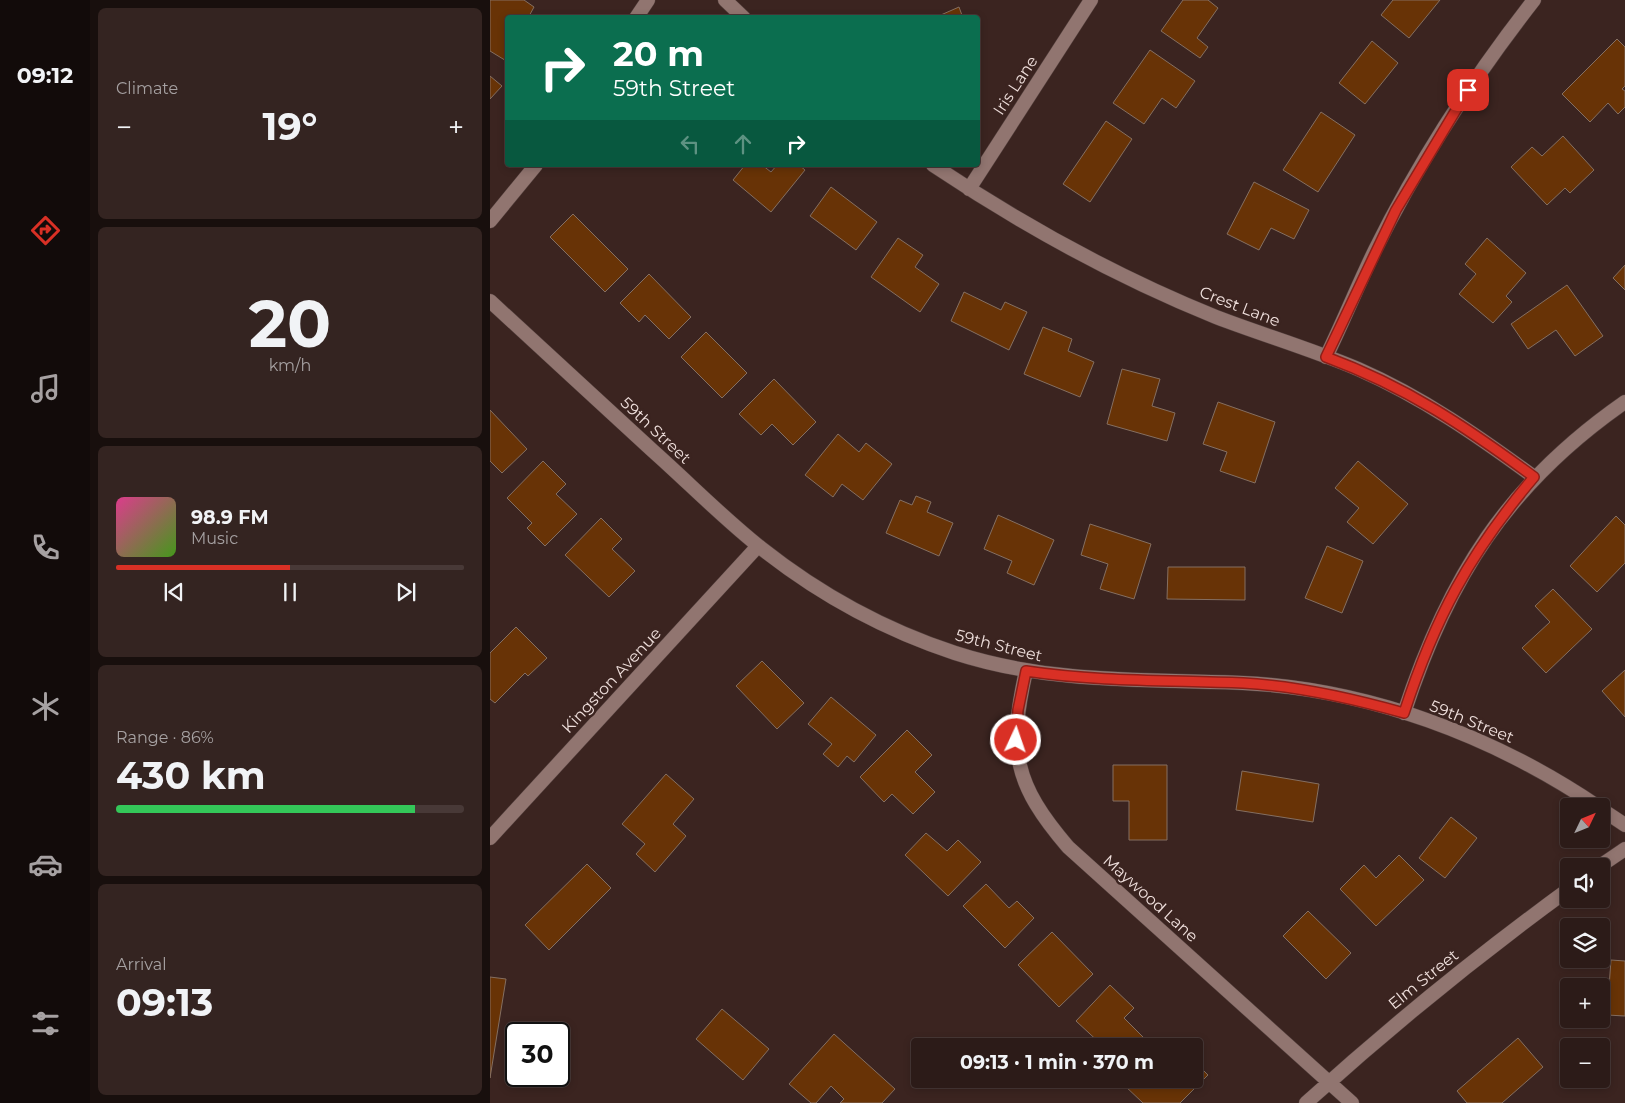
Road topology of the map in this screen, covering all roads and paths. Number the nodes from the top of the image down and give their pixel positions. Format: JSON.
{"nodes":[{"id":1,"x":648,"y":0,"type":"edge"},
{"id":2,"x":726,"y":0,"type":"edge"},
{"id":3,"x":1091,"y":0,"type":"edge"},
{"id":4,"x":1534,"y":0,"type":"edge"},
{"id":5,"x":638,"y":15,"type":"edge"},
{"id":6,"x":741,"y":15,"type":"edge"},
{"id":7,"x":534,"y":167,"type":"edge"},
{"id":8,"x":936,"y":167,"type":"edge"},
{"id":9,"x":969,"y":189,"type":"junction"},
{"id":10,"x":490,"y":220,"type":"edge"},
{"id":11,"x":490,"y":301,"type":"edge"},
{"id":12,"x":1326,"y":357,"type":"junction"},
{"id":13,"x":1625,"y":402,"type":"edge"},
{"id":14,"x":1534,"y":477,"type":"junction"},
{"id":15,"x":758,"y":546,"type":"junction"},
{"id":16,"x":1026,"y":671,"type":"junction"},
{"id":17,"x":1404,"y":713,"type":"junction"},
{"id":18,"x":1584,"y":798,"type":"edge"},
{"id":19,"x":1610,"y":815,"type":"edge"},
{"id":20,"x":1625,"y":825,"type":"edge"},
{"id":21,"x":490,"y":838,"type":"edge"},
{"id":22,"x":1625,"y":849,"type":"edge"},
{"id":23,"x":1610,"y":859,"type":"edge"},
{"id":24,"x":1560,"y":896,"type":"edge"},
{"id":25,"x":1329,"y":1082,"type":"junction"},
{"id":26,"x":1306,"y":1103,"type":"edge"},
{"id":27,"x":1352,"y":1103,"type":"edge"}],
"edges":[{"from":1,"to":5,"type":"street"},
{"from":2,"to":6,"type":"street"},
{"from":3,"to":9,"type":"street","name":"Iris Lane"},
{"from":4,"to":12,"type":"street"},
{"from":7,"to":10,"type":"street"},
{"from":8,"to":9,"type":"street","name":"Crest Lane"},
{"from":9,"to":12,"type":"street","name":"Crest Lane"},
{"from":11,"to":15,"type":"street","name":"59th Street"},
{"from":12,"to":14,"type":"street","name":"Crest Lane"},
{"from":13,"to":14,"type":"street"},
{"from":14,"to":17,"type":"street"},
{"from":15,"to":16,"type":"street","name":"59th Street"},
{"from":15,"to":21,"type":"street","name":"Kingston Avenue"},
{"from":16,"to":17,"type":"street","name":"59th Street"},
{"from":16,"to":25,"type":"street","name":"Maywood Lane"},
{"from":17,"to":18,"type":"street","name":"59th Street"},
{"from":19,"to":20,"type":"street"},
{"from":22,"to":23,"type":"street"},
{"from":24,"to":25,"type":"street","name":"Elm Street"},
{"from":25,"to":26,"type":"street","name":"Elm Street"},
{"from":25,"to":27,"type":"street","name":"Maywood Lane"}]}
